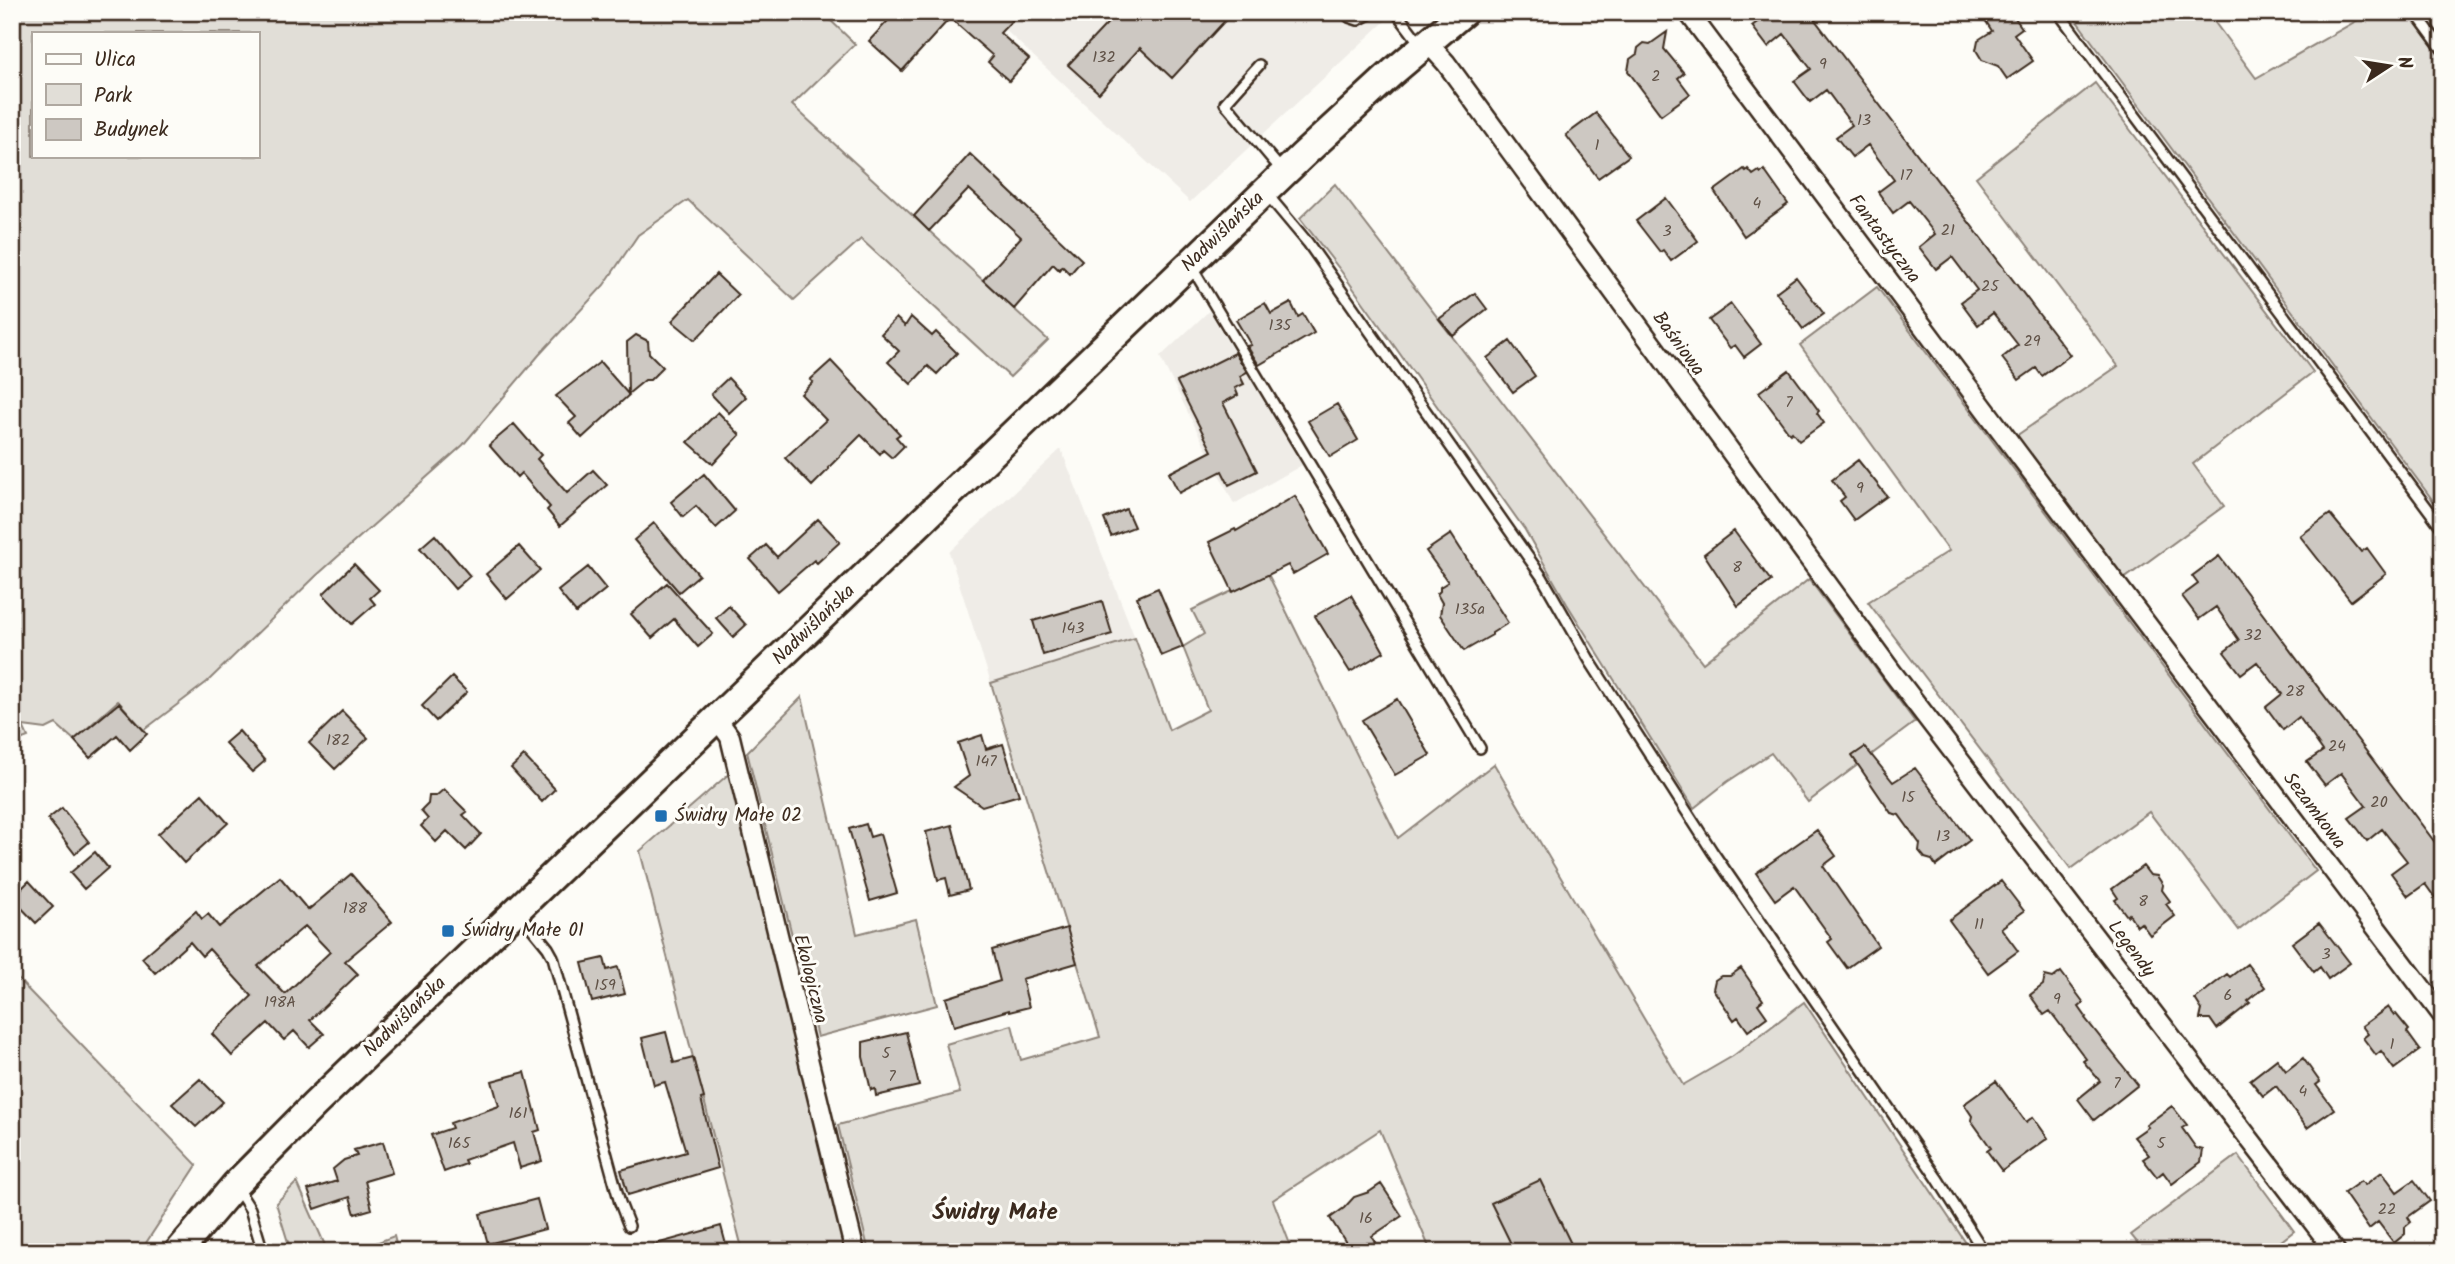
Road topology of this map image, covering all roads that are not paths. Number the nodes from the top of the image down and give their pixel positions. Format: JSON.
{"nodes":[{"id":1,"x":1346,"y":12,"type":"edge"},
{"id":2,"x":1373,"y":12,"type":"edge"},
{"id":3,"x":1396,"y":12,"type":"edge"},
{"id":4,"x":1464,"y":12,"type":"edge"},
{"id":5,"x":1688,"y":12,"type":"edge"},
{"id":6,"x":2058,"y":12,"type":"edge"},
{"id":7,"x":2415,"y":12,"type":"edge"},
{"id":8,"x":1424,"y":44,"type":"junction"},
{"id":9,"x":2443,"y":50,"type":"edge"},
{"id":10,"x":1259,"y":65,"type":"dead end"},
{"id":11,"x":1284,"y":173,"type":"junction"},
{"id":12,"x":1265,"y":192,"type":"junction"},
{"id":13,"x":1190,"y":264,"type":"junction"},
{"id":14,"x":2443,"y":529,"type":"edge"},
{"id":15,"x":2152,"y":633,"type":"joint"},
{"id":16,"x":1892,"y":672,"type":"joint"},
{"id":17,"x":717,"y":719,"type":"junction"},
{"id":18,"x":1480,"y":748,"type":"dead end"},
{"id":19,"x":517,"y":910,"type":"junction"},
{"id":20,"x":2443,"y":1016,"type":"edge"},
{"id":21,"x":235,"y":1185,"type":"junction"},
{"id":22,"x":629,"y":1226,"type":"dead end"},
{"id":23,"x":178,"y":1252,"type":"edge"},
{"id":24,"x":262,"y":1252,"type":"edge"},
{"id":25,"x":855,"y":1252,"type":"edge"},
{"id":26,"x":1984,"y":1252,"type":"edge"},
{"id":27,"x":2336,"y":1252,"type":"edge"}],
"edges":[{"from":1,"to":2,"type":"lane"},
{"from":3,"to":8,"type":"lane"},
{"from":4,"to":8,"type":"main road","name":"Nadwiślańska"},
{"from":5,"to":15,"type":"street","name":"Fantastyczna"},
{"from":6,"to":14,"type":"lane"},
{"from":7,"to":9,"type":"lane"},
{"from":8,"to":11,"type":"main road","name":"Nadwiślańska"},
{"from":8,"to":16,"type":"street","name":"Baśniowa"},
{"from":10,"to":11,"type":"lane"},
{"from":11,"to":12,"type":"main road","name":"Nadwiślańska"},
{"from":12,"to":13,"type":"main road","name":"Nadwiślańska"},
{"from":12,"to":26,"type":"lane"},
{"from":13,"to":17,"type":"main road","name":"Nadwiślańska"},
{"from":13,"to":18,"type":"lane"},
{"from":15,"to":20,"type":"street","name":"Sezamkowa"},
{"from":16,"to":27,"type":"street","name":"Legendy"},
{"from":17,"to":19,"type":"main road","name":"Nadwiślańska"},
{"from":17,"to":25,"type":"street","name":"Ekologiczna"},
{"from":19,"to":21,"type":"main road","name":"Nadwiślańska"},
{"from":19,"to":22,"type":"lane"},
{"from":21,"to":23,"type":"main road","name":"Nadwiślańska"},
{"from":21,"to":24,"type":"lane"}]}
